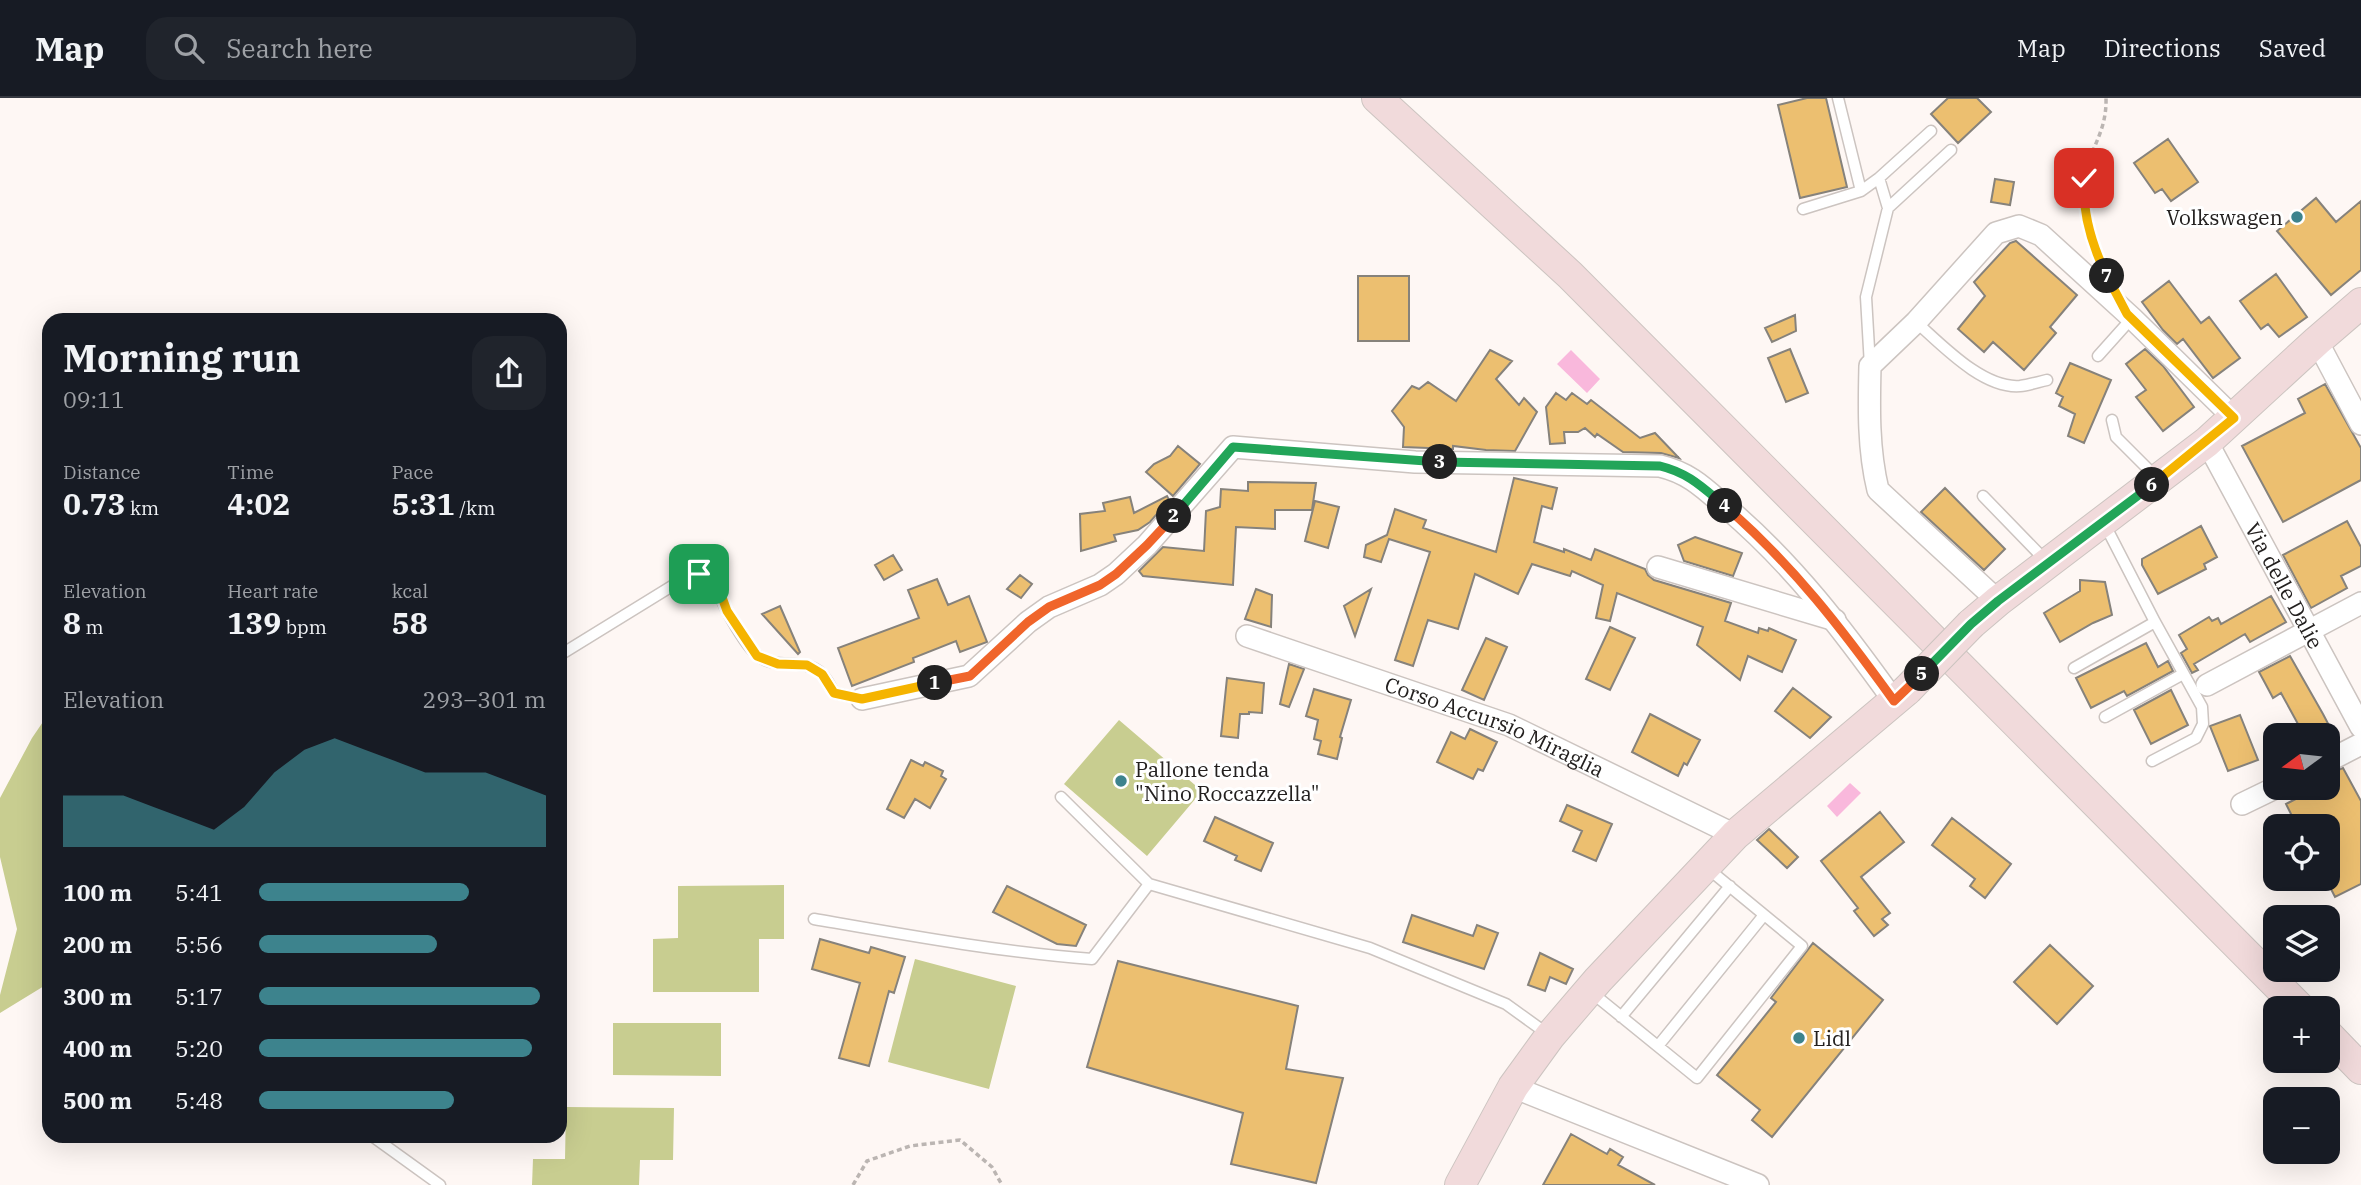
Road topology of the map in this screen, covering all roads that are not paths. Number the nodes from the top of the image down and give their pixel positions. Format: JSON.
{"nodes":[{"id":1,"x":1377,"y":98,"type":"edge"},
{"id":2,"x":1839,"y":98,"type":"edge"},
{"id":3,"x":1931,"y":131,"type":"dead end"},
{"id":4,"x":1951,"y":150,"type":"dead end"},
{"id":5,"x":1879,"y":178,"type":"junction"},
{"id":6,"x":1861,"y":191,"type":"junction"},
{"id":7,"x":1888,"y":208,"type":"junction"},
{"id":8,"x":1803,"y":209,"type":"dead end"},
{"id":9,"x":2361,"y":303,"type":"edge"},
{"id":10,"x":2132,"y":318,"type":"junction"},
{"id":11,"x":1916,"y":322,"type":"junction"},
{"id":12,"x":2317,"y":341,"type":"junction"},
{"id":13,"x":2098,"y":356,"type":"dead end"},
{"id":14,"x":1871,"y":366,"type":"junction"},
{"id":15,"x":2047,"y":380,"type":"dead end"},
{"id":16,"x":2234,"y":418,"type":"junction"},
{"id":17,"x":2112,"y":419,"type":"dead end"},
{"id":18,"x":2361,"y":424,"type":"edge"},
{"id":19,"x":2207,"y":442,"type":"junction"},
{"id":20,"x":2159,"y":480,"type":"junction"},
{"id":21,"x":1983,"y":496,"type":"dead end"},
{"id":22,"x":2104,"y":522,"type":"junction"},
{"id":23,"x":2049,"y":564,"type":"junction"},
{"id":24,"x":1658,"y":567,"type":"dead end"},
{"id":25,"x":1998,"y":601,"type":"junction"},
{"id":26,"x":2361,"y":603,"type":"edge"},
{"id":27,"x":1835,"y":620,"type":"junction"},
{"id":28,"x":2155,"y":622,"type":"junction"},
{"id":29,"x":2310,"y":631,"type":"junction"},
{"id":30,"x":1247,"y":636,"type":"dead end"},
{"id":31,"x":567,"y":651,"type":"edge"},
{"id":32,"x":2074,"y":668,"type":"dead end"},
{"id":33,"x":2183,"y":674,"type":"junction"},
{"id":34,"x":2207,"y":685,"type":"dead end"},
{"id":35,"x":1901,"y":696,"type":"junction"},
{"id":36,"x":862,"y":699,"type":"joint"},
{"id":37,"x":2105,"y":717,"type":"dead end"},
{"id":38,"x":2361,"y":727,"type":"edge"},
{"id":39,"x":2361,"y":744,"type":"edge"},
{"id":40,"x":2340,"y":755,"type":"edge"},
{"id":41,"x":2152,"y":761,"type":"dead end"},
{"id":42,"x":2263,"y":794,"type":"edge"},
{"id":43,"x":1061,"y":797,"type":"dead end"},
{"id":44,"x":2242,"y":804,"type":"dead end"},
{"id":45,"x":1735,"y":835,"type":"junction"},
{"id":46,"x":1705,"y":866,"type":"junction"},
{"id":47,"x":1149,"y":884,"type":"junction"},
{"id":48,"x":1730,"y":886,"type":"junction"},
{"id":49,"x":1764,"y":915,"type":"junction"},
{"id":50,"x":814,"y":919,"type":"dead end"},
{"id":51,"x":1588,"y":990,"type":"junction"},
{"id":52,"x":2288,"y":996,"type":"edge"},
{"id":53,"x":1621,"y":1017,"type":"junction"},
{"id":54,"x":1550,"y":1036,"type":"junction"},
{"id":55,"x":1658,"y":1046,"type":"junction"},
{"id":56,"x":2340,"y":1047,"type":"edge"},
{"id":57,"x":2361,"y":1069,"type":"edge"},
{"id":58,"x":1513,"y":1087,"type":"junction"},
{"id":59,"x":382,"y":1143,"type":"edge"},
{"id":60,"x":440,"y":1185,"type":"edge"},
{"id":61,"x":1460,"y":1185,"type":"edge"},
{"id":62,"x":1758,"y":1185,"type":"edge"}],
"edges":[{"from":1,"to":52,"type":"main road"},
{"from":2,"to":6,"type":"lane"},
{"from":3,"to":5,"type":"lane"},
{"from":4,"to":7,"type":"lane"},
{"from":5,"to":6,"type":"lane"},
{"from":5,"to":7,"type":"lane"},
{"from":6,"to":8,"type":"lane"},
{"from":7,"to":14,"type":"lane"},
{"from":9,"to":12,"type":"main road"},
{"from":10,"to":11,"type":"street"},
{"from":10,"to":13,"type":"lane"},
{"from":10,"to":16,"type":"street"},
{"from":11,"to":14,"type":"street"},
{"from":11,"to":15,"type":"lane"},
{"from":12,"to":16,"type":"main road"},
{"from":12,"to":18,"type":"street"},
{"from":14,"to":25,"type":"street"},
{"from":16,"to":19,"type":"main road"},
{"from":17,"to":20,"type":"lane"},
{"from":19,"to":20,"type":"main road"},
{"from":19,"to":29,"type":"street","name":"Via delle Dalie"},
{"from":20,"to":22,"type":"main road"},
{"from":21,"to":23,"type":"lane"},
{"from":22,"to":23,"type":"main road"},
{"from":22,"to":28,"type":"lane"},
{"from":23,"to":25,"type":"main road"},
{"from":24,"to":27,"type":"street"},
{"from":25,"to":35,"type":"main road","bridge":true},
{"from":26,"to":29,"type":"street"},
{"from":27,"to":35,"type":"street"},
{"from":27,"to":36,"type":"street"},
{"from":28,"to":32,"type":"lane"},
{"from":28,"to":33,"type":"lane"},
{"from":29,"to":34,"type":"street"},
{"from":29,"to":38,"type":"street","name":"Via delle Dalie"},
{"from":30,"to":45,"type":"street","name":"Corso Accursio Miraglia"},
{"from":31,"to":36,"type":"lane"},
{"from":33,"to":37,"type":"lane"},
{"from":33,"to":41,"type":"lane"},
{"from":35,"to":45,"type":"main road"},
{"from":39,"to":40,"type":"street"},
{"from":42,"to":44,"type":"street"},
{"from":43,"to":47,"type":"lane"},
{"from":45,"to":46,"type":"main road"},
{"from":46,"to":48,"type":"lane"},
{"from":46,"to":51,"type":"main road"},
{"from":47,"to":50,"type":"lane"},
{"from":47,"to":54,"type":"lane"},
{"from":48,"to":49,"type":"lane"},
{"from":48,"to":53,"type":"lane"},
{"from":49,"to":55,"type":"lane"},
{"from":49,"to":55,"type":"lane"},
{"from":51,"to":53,"type":"lane"},
{"from":51,"to":54,"type":"main road"},
{"from":53,"to":55,"type":"lane"},
{"from":54,"to":58,"type":"main road"},
{"from":56,"to":57,"type":"main road"},
{"from":58,"to":61,"type":"main road"},
{"from":58,"to":62,"type":"street"},
{"from":59,"to":60,"type":"lane"}]}
